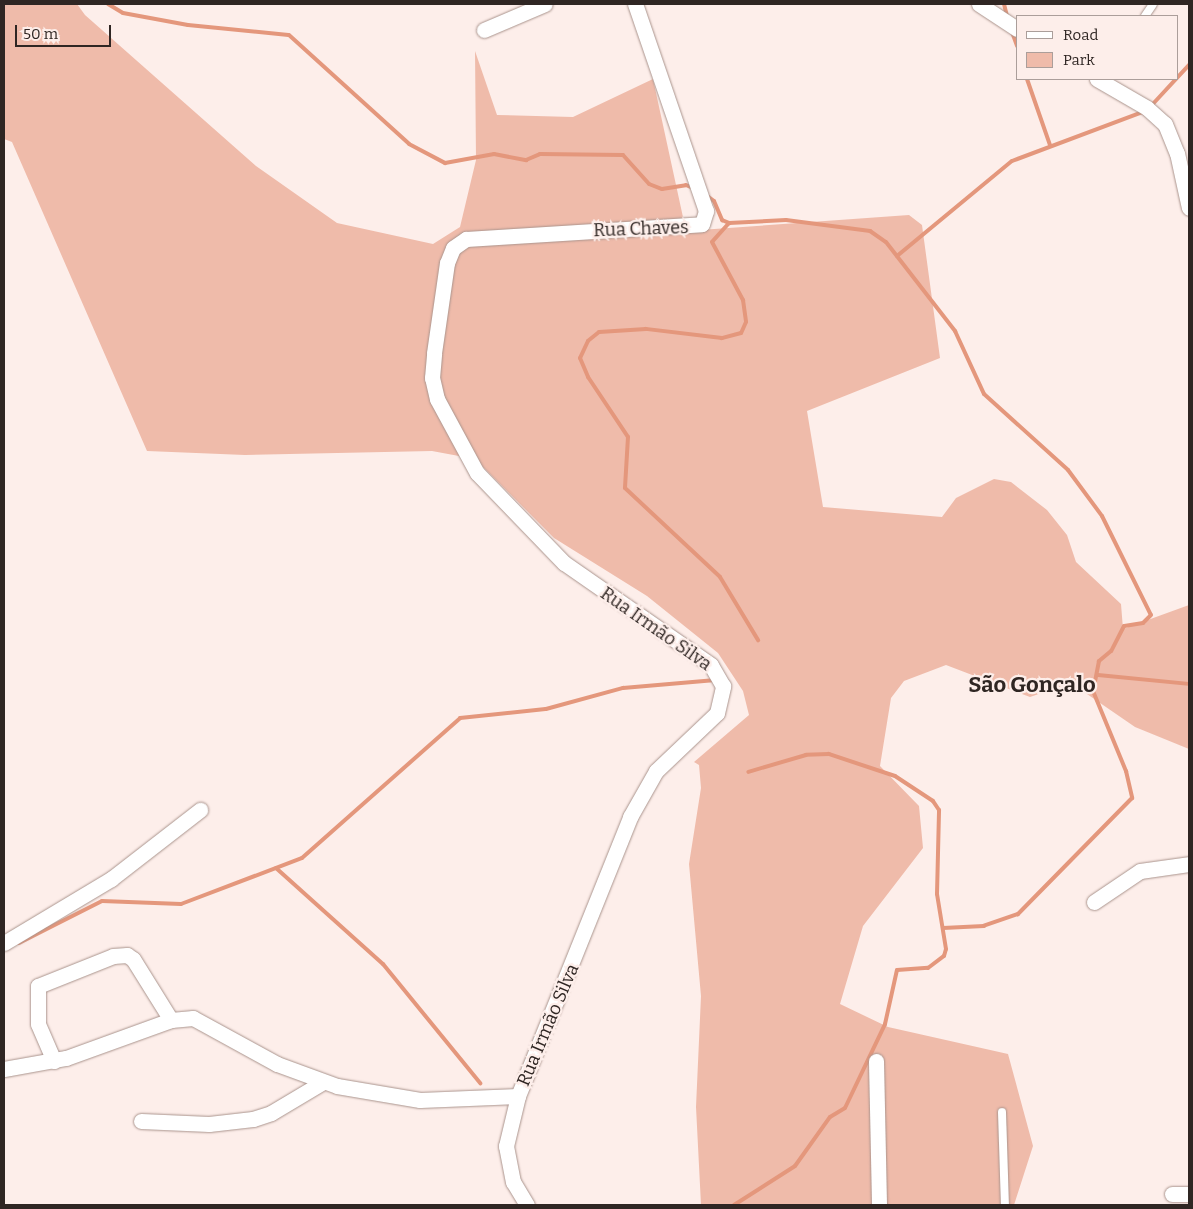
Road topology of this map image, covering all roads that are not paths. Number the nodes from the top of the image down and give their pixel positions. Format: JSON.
{"nodes":[{"id":1,"x":545,"y":4,"type":"edge"},
{"id":2,"x":635,"y":4,"type":"edge"},
{"id":3,"x":979,"y":4,"type":"edge"},
{"id":4,"x":1153,"y":4,"type":"edge"},
{"id":5,"x":1146,"y":15,"type":"edge"},
{"id":6,"x":1016,"y":28,"type":"edge"},
{"id":7,"x":484,"y":30,"type":"dead end"},
{"id":8,"x":1101,"y":80,"type":"edge"},
{"id":9,"x":1189,"y":208,"type":"edge"},
{"id":10,"x":466,"y":239,"type":"joint"},
{"id":11,"x":200,"y":810,"type":"dead end"},
{"id":12,"x":1189,"y":864,"type":"edge"},
{"id":13,"x":1094,"y":902,"type":"dead end"},
{"id":14,"x":4,"y":943,"type":"edge"},
{"id":15,"x":171,"y":1020,"type":"junction"},
{"id":16,"x":54,"y":1060,"type":"junction"},
{"id":17,"x":876,"y":1061,"type":"dead end"},
{"id":18,"x":4,"y":1069,"type":"edge"},
{"id":19,"x":323,"y":1082,"type":"junction"},
{"id":20,"x":518,"y":1096,"type":"junction"},
{"id":21,"x":1002,"y":1112,"type":"dead end"},
{"id":22,"x":142,"y":1121,"type":"dead end"},
{"id":23,"x":1172,"y":1194,"type":"dead end"},
{"id":24,"x":1189,"y":1194,"type":"edge"},
{"id":25,"x":527,"y":1205,"type":"edge"},
{"id":26,"x":879,"y":1205,"type":"edge"},
{"id":27,"x":1005,"y":1205,"type":"edge"}],
"edges":[{"from":1,"to":7,"type":"street"},
{"from":2,"to":10,"type":"street","name":"Rua Chaves"},
{"from":3,"to":6,"type":"street"},
{"from":4,"to":5,"type":"lane"},
{"from":8,"to":9,"type":"street"},
{"from":10,"to":20,"type":"street","name":"Rua Irmão Silva"},
{"from":11,"to":14,"type":"street"},
{"from":12,"to":13,"type":"street"},
{"from":15,"to":16,"type":"street"},
{"from":15,"to":16,"type":"street"},
{"from":15,"to":19,"type":"street"},
{"from":16,"to":18,"type":"street"},
{"from":17,"to":26,"type":"street"},
{"from":19,"to":20,"type":"street"},
{"from":19,"to":22,"type":"street"},
{"from":20,"to":25,"type":"street","name":"Rua Irmão Silva"},
{"from":21,"to":27,"type":"lane"},
{"from":23,"to":24,"type":"street"}]}
